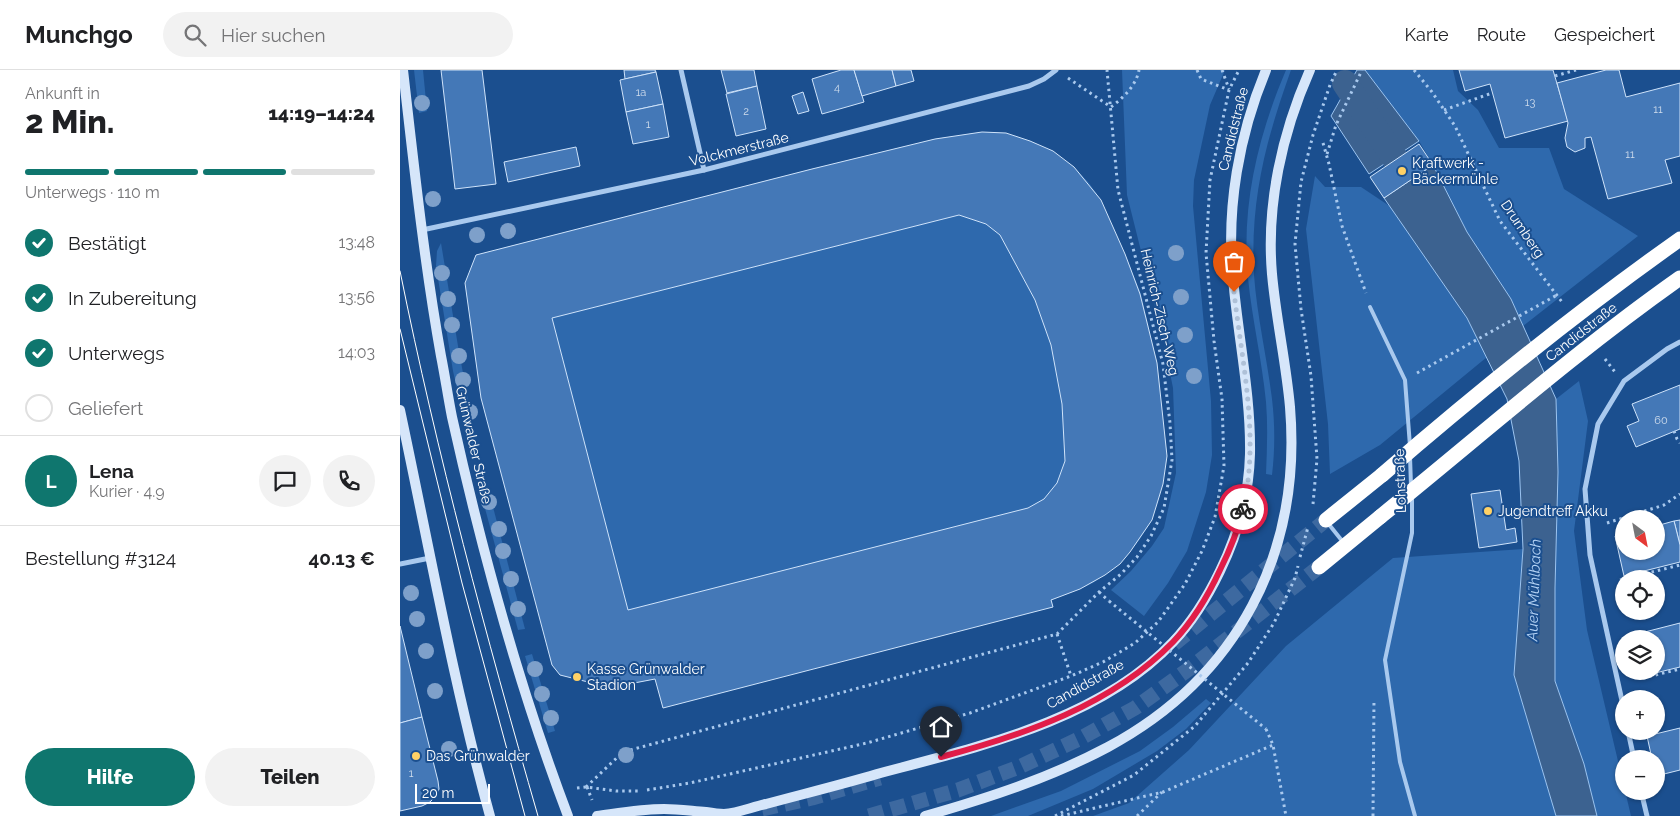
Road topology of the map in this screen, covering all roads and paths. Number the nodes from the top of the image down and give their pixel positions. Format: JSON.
{"nodes":[{"id":1,"x":403,"y":70,"type":"edge"},
{"id":2,"x":681,"y":70,"type":"edge"},
{"id":3,"x":1056,"y":70,"type":"edge"},
{"id":4,"x":1107,"y":70,"type":"edge"},
{"id":5,"x":1140,"y":70,"type":"edge"},
{"id":6,"x":1197,"y":70,"type":"edge"},
{"id":7,"x":1222,"y":70,"type":"edge"},
{"id":8,"x":1239,"y":70,"type":"edge"},
{"id":9,"x":1266,"y":70,"type":"edge"},
{"id":10,"x":1310,"y":70,"type":"edge"},
{"id":11,"x":1362,"y":70,"type":"edge"},
{"id":12,"x":1414,"y":70,"type":"edge"},
{"id":13,"x":1576,"y":70,"type":"edge"},
{"id":14,"x":1555,"y":76,"type":"dead end"},
{"id":15,"x":1229,"y":90,"type":"junction"},
{"id":16,"x":1492,"y":93,"type":"dead end"},
{"id":17,"x":1110,"y":107,"type":"junction"},
{"id":18,"x":1444,"y":110,"type":"junction"},
{"id":19,"x":1323,"y":143,"type":"dead end"},
{"id":20,"x":1326,"y":155,"type":"junction"},
{"id":21,"x":704,"y":170,"type":"junction"},
{"id":22,"x":422,"y":230,"type":"junction"},
{"id":23,"x":1680,"y":239,"type":"edge"},
{"id":24,"x":1680,"y":278,"type":"edge"},
{"id":25,"x":1370,"y":307,"type":"joint"},
{"id":26,"x":1680,"y":342,"type":"edge"},
{"id":27,"x":1405,"y":380,"type":"junction"},
{"id":28,"x":400,"y":410,"type":"edge"},
{"id":29,"x":1674,"y":431,"type":"dead end"},
{"id":30,"x":1680,"y":443,"type":"edge"},
{"id":31,"x":1680,"y":494,"type":"edge"},
{"id":32,"x":1326,"y":520,"type":"joint"},
{"id":33,"x":1607,"y":523,"type":"dead end"},
{"id":34,"x":1346,"y":545,"type":"junction"},
{"id":35,"x":430,"y":558,"type":"junction"},
{"id":36,"x":400,"y":564,"type":"edge"},
{"id":37,"x":1680,"y":565,"type":"edge"},
{"id":38,"x":1319,"y":567,"type":"tunnel mouth"},
{"id":39,"x":1660,"y":570,"type":"edge"},
{"id":40,"x":1099,"y":592,"type":"junction"},
{"id":41,"x":1057,"y":634,"type":"junction"},
{"id":42,"x":1680,"y":669,"type":"edge"},
{"id":43,"x":1665,"y":673,"type":"edge"},
{"id":44,"x":1071,"y":676,"type":"junction"},
{"id":45,"x":1620,"y":690,"type":"edge"},
{"id":46,"x":1374,"y":691,"type":"dead end"},
{"id":47,"x":1273,"y":745,"type":"junction"},
{"id":48,"x":586,"y":787,"type":"junction"},
{"id":49,"x":1163,"y":792,"type":"junction"},
{"id":50,"x":1643,"y":800,"type":"edge"},
{"id":51,"x":595,"y":805,"type":"dead end"},
{"id":52,"x":722,"y":815,"type":"edge"},
{"id":53,"x":490,"y":816,"type":"edge"},
{"id":54,"x":568,"y":816,"type":"edge"},
{"id":55,"x":597,"y":816,"type":"edge"},
{"id":56,"x":925,"y":816,"type":"edge"},
{"id":57,"x":1061,"y":816,"type":"edge"},
{"id":58,"x":1137,"y":816,"type":"edge"},
{"id":59,"x":1286,"y":816,"type":"edge"},
{"id":60,"x":1373,"y":816,"type":"edge"},
{"id":61,"x":1415,"y":816,"type":"edge"},
{"id":62,"x":1647,"y":816,"type":"edge"}],
"edges":[{"from":1,"to":22,"type":"main road","name":"Grünwalder Straße"},
{"from":2,"to":21,"type":"street"},
{"from":3,"to":17,"type":"path"},
{"from":3,"to":21,"type":"street","name":"Volckmerstraße"},
{"from":4,"to":17,"type":"path","name":"Heinrich-Zisch-Weg"},
{"from":5,"to":17,"type":"path"},
{"from":6,"to":15,"type":"path"},
{"from":7,"to":15,"type":"path"},
{"from":8,"to":15,"type":"path"},
{"from":9,"to":52,"type":"main road","name":"Candidstraße"},
{"from":10,"to":56,"type":"main road"},
{"from":11,"to":20,"type":"path"},
{"from":12,"to":18,"type":"path","name":"Drumberg"},
{"from":13,"to":14,"type":"path"},
{"from":15,"to":44,"type":"path"},
{"from":16,"to":18,"type":"path"},
{"from":17,"to":40,"type":"path","name":"Heinrich-Zisch-Weg"},
{"from":18,"to":27,"type":"path","name":"Drumberg"},
{"from":19,"to":20,"type":"path"},
{"from":20,"to":25,"type":"path"},
{"from":21,"to":22,"type":"street","name":"Volckmerstraße"},
{"from":22,"to":54,"type":"main road","name":"Grünwalder Straße"},
{"from":23,"to":32,"type":"highway","name":"Candidstraße","bridge":true},
{"from":24,"to":34,"type":"highway","name":"Candidstraße","bridge":true},
{"from":25,"to":27,"type":"lane","name":"Lohstraße"},
{"from":26,"to":45,"type":"street"},
{"from":27,"to":61,"type":"lane","name":"Lohstraße"},
{"from":28,"to":35,"type":"main road"},
{"from":29,"to":30,"type":"path"},
{"from":31,"to":33,"type":"path"},
{"from":32,"to":34,"type":"lane"},
{"from":34,"to":38,"type":"highway","name":"Candidstraße"},
{"from":35,"to":36,"type":"street"},
{"from":35,"to":53,"type":"main road"},
{"from":37,"to":39,"type":"path"},
{"from":40,"to":41,"type":"path","name":"Heinrich-Zisch-Weg"},
{"from":40,"to":47,"type":"path","bridge":true},
{"from":41,"to":44,"type":"path"},
{"from":41,"to":48,"type":"path"},
{"from":42,"to":43,"type":"path"},
{"from":44,"to":48,"type":"path"},
{"from":46,"to":60,"type":"path"},
{"from":47,"to":49,"type":"path"},
{"from":47,"to":59,"type":"path"},
{"from":48,"to":51,"type":"path"},
{"from":49,"to":57,"type":"path"},
{"from":49,"to":58,"type":"path"},
{"from":50,"to":62,"type":"street"},
{"from":52,"to":55,"type":"main road","name":"Candidstraße"}]}
